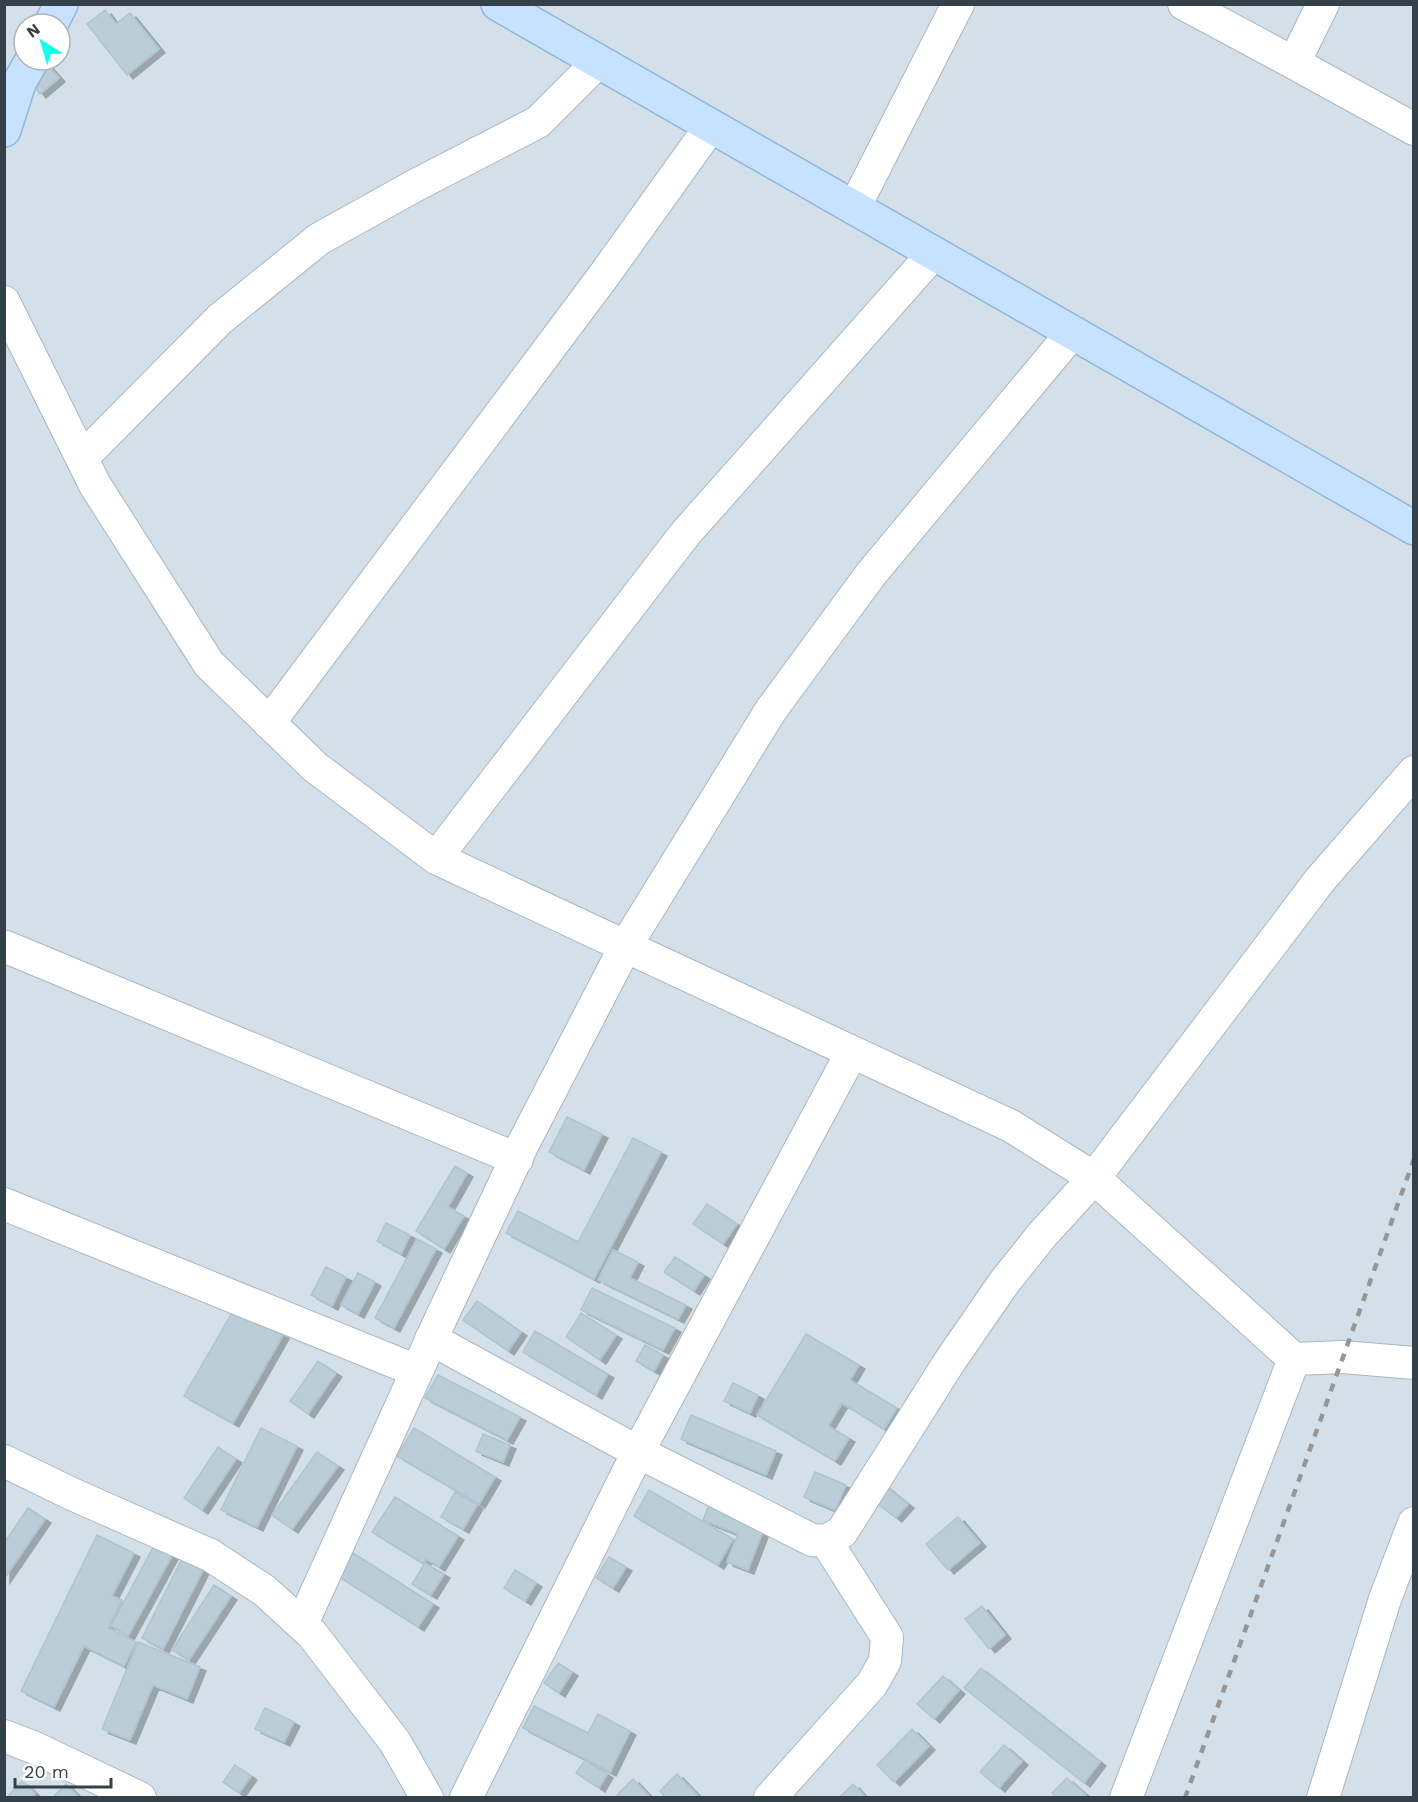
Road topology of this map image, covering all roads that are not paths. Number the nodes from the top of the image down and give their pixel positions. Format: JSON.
{"nodes":[{"id":1,"x":498,"y":4,"type":"edge"},
{"id":2,"x":958,"y":4,"type":"edge"},
{"id":3,"x":1184,"y":4,"type":"edge"},
{"id":4,"x":1323,"y":4,"type":"edge"},
{"id":5,"x":598,"y":62,"type":"junction"},
{"id":6,"x":1294,"y":63,"type":"junction"},
{"id":7,"x":26,"y":72,"type":"edge"},
{"id":8,"x":711,"y":126,"type":"junction"},
{"id":9,"x":1413,"y":129,"type":"edge"},
{"id":10,"x":4,"y":130,"type":"edge"},
{"id":11,"x":854,"y":208,"type":"junction"},
{"id":12,"x":933,"y":254,"type":"junction"},
{"id":13,"x":4,"y":302,"type":"edge"},
{"id":14,"x":1072,"y":333,"type":"junction"},
{"id":15,"x":82,"y":458,"type":"junction"},
{"id":16,"x":1413,"y":528,"type":"edge"},
{"id":17,"x":269,"y":723,"type":"junction"},
{"id":18,"x":1413,"y":772,"type":"edge"},
{"id":19,"x":436,"y":858,"type":"junction"},
{"id":20,"x":6,"y":947,"type":"edge"},
{"id":21,"x":625,"y":947,"type":"junction"},
{"id":22,"x":852,"y":1052,"type":"junction"},
{"id":23,"x":517,"y":1159,"type":"junction"},
{"id":24,"x":1094,"y":1178,"type":"junction"},
{"id":25,"x":4,"y":1204,"type":"edge"},
{"id":26,"x":431,"y":1339,"type":"junction"},
{"id":27,"x":1294,"y":1359,"type":"junction"},
{"id":28,"x":1413,"y":1363,"type":"edge"},
{"id":29,"x":417,"y":1371,"type":"junction"},
{"id":30,"x":638,"y":1452,"type":"junction"},
{"id":31,"x":4,"y":1461,"type":"edge"},
{"id":32,"x":1413,"y":1523,"type":"edge"},
{"id":33,"x":826,"y":1540,"type":"junction"},
{"id":34,"x":302,"y":1624,"type":"junction"},
{"id":35,"x":4,"y":1736,"type":"edge"},
{"id":36,"x":140,"y":1797,"type":"edge"},
{"id":37,"x":427,"y":1797,"type":"edge"},
{"id":38,"x":466,"y":1797,"type":"edge"},
{"id":39,"x":770,"y":1797,"type":"edge"},
{"id":40,"x":1126,"y":1797,"type":"edge"},
{"id":41,"x":1323,"y":1797,"type":"edge"}],
"edges":[{"from":1,"to":5,"type":"street"},
{"from":2,"to":11,"type":"street"},
{"from":3,"to":6,"type":"street"},
{"from":4,"to":6,"type":"street"},
{"from":5,"to":8,"type":"street"},
{"from":5,"to":15,"type":"street"},
{"from":6,"to":9,"type":"street"},
{"from":7,"to":10,"type":"street"},
{"from":8,"to":11,"type":"street"},
{"from":8,"to":17,"type":"street"},
{"from":11,"to":12,"type":"street"},
{"from":12,"to":14,"type":"street"},
{"from":12,"to":19,"type":"street"},
{"from":13,"to":15,"type":"street"},
{"from":14,"to":16,"type":"street"},
{"from":14,"to":21,"type":"street"},
{"from":15,"to":17,"type":"street"},
{"from":17,"to":19,"type":"street"},
{"from":18,"to":24,"type":"street"},
{"from":19,"to":21,"type":"street"},
{"from":20,"to":23,"type":"street"},
{"from":21,"to":22,"type":"street"},
{"from":21,"to":23,"type":"street"},
{"from":22,"to":24,"type":"street"},
{"from":22,"to":30,"type":"street"},
{"from":23,"to":26,"type":"street"},
{"from":24,"to":27,"type":"street"},
{"from":24,"to":33,"type":"street"},
{"from":25,"to":29,"type":"street"},
{"from":26,"to":29,"type":"street"},
{"from":26,"to":30,"type":"street"},
{"from":27,"to":28,"type":"street"},
{"from":27,"to":40,"type":"street"},
{"from":29,"to":34,"type":"street"},
{"from":30,"to":33,"type":"street"},
{"from":30,"to":38,"type":"street"},
{"from":31,"to":34,"type":"street"},
{"from":32,"to":41,"type":"street"},
{"from":33,"to":39,"type":"street"},
{"from":34,"to":37,"type":"street"},
{"from":35,"to":36,"type":"street"}]}
